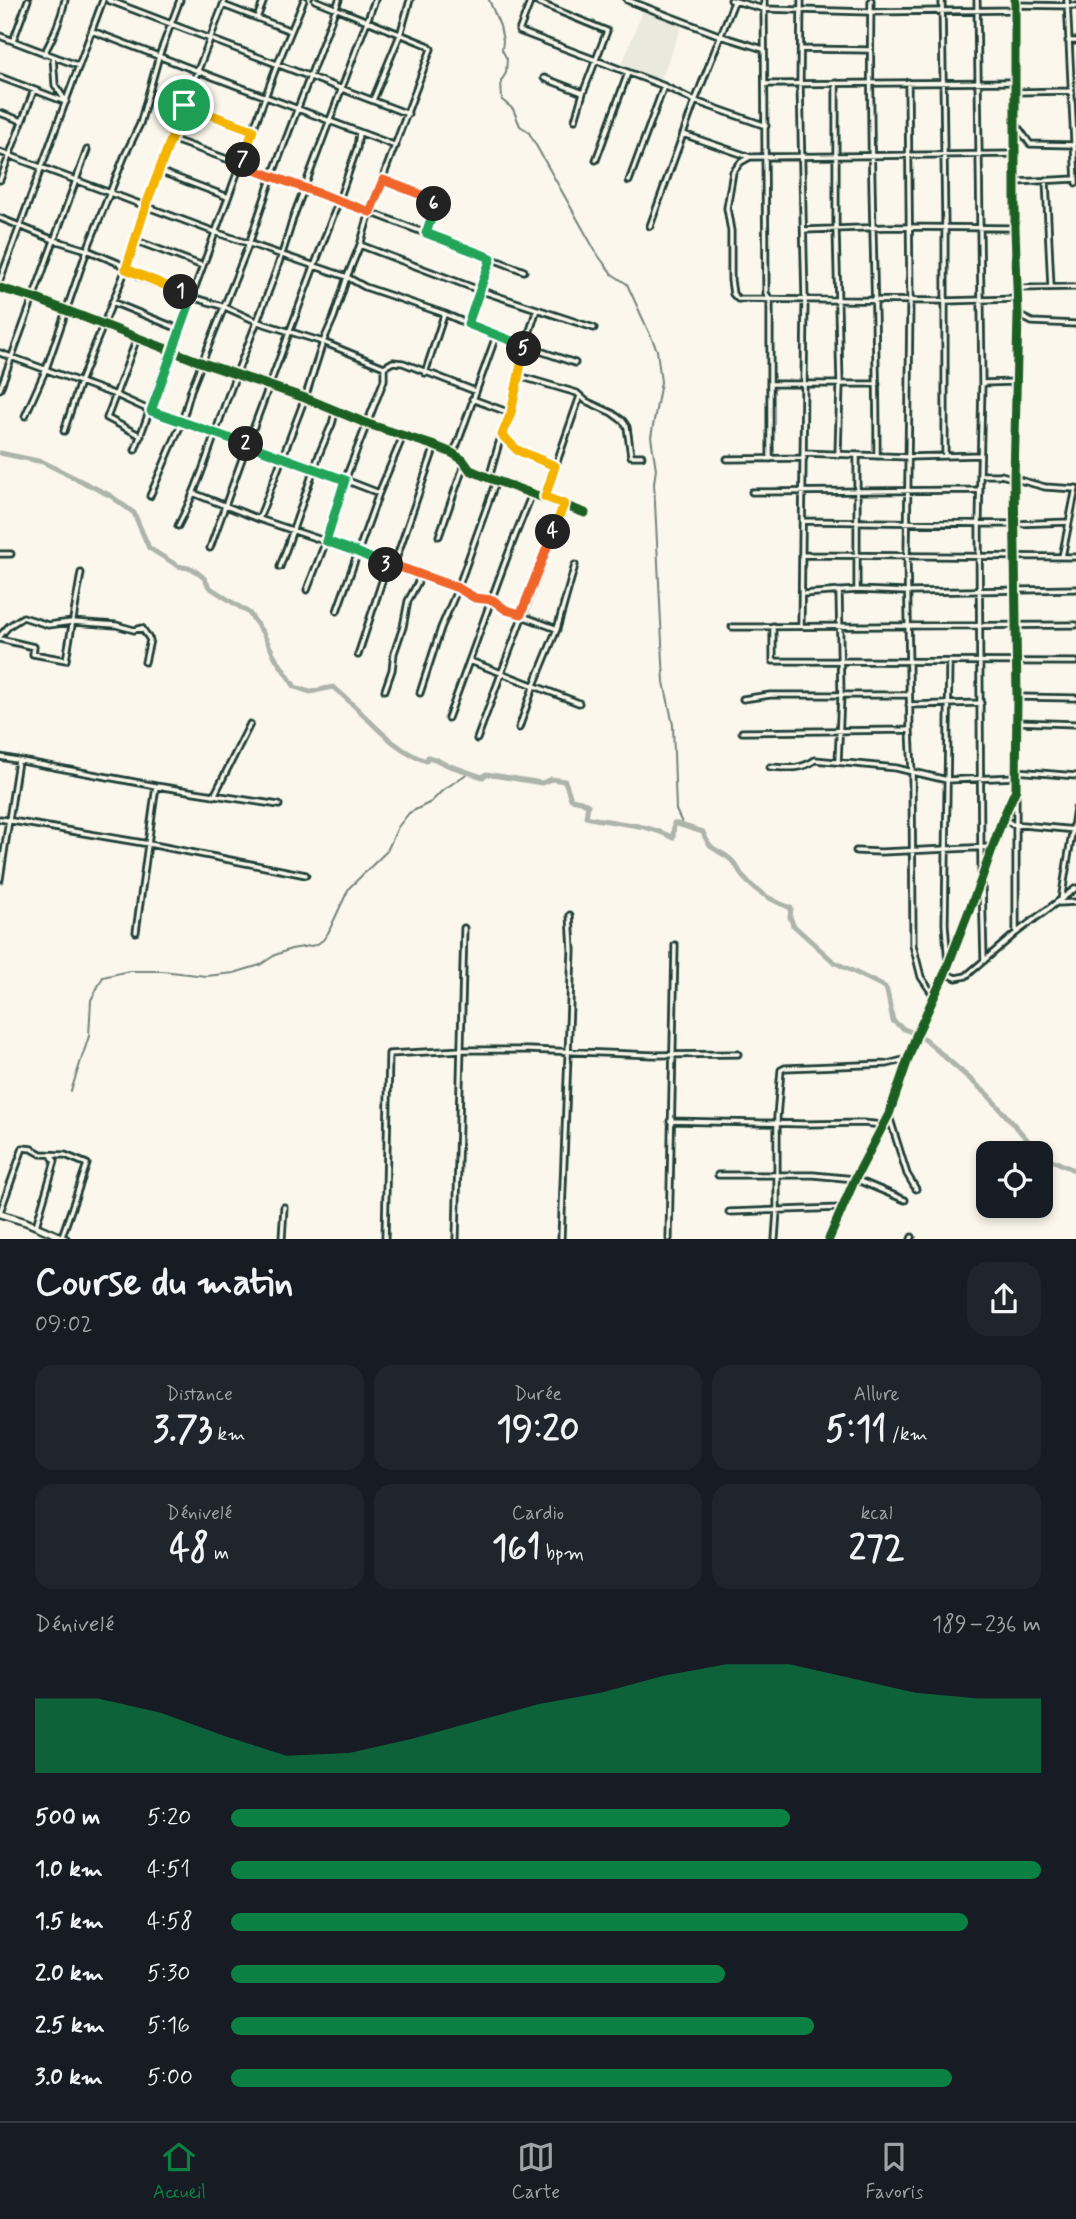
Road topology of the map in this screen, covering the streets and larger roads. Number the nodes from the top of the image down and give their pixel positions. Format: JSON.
{"nodes":[{"id":1,"x":28,"y":0,"type":"edge"},
{"id":2,"x":65,"y":0,"type":"edge"},
{"id":3,"x":106,"y":0,"type":"edge"},
{"id":4,"x":180,"y":0,"type":"edge"},
{"id":5,"x":264,"y":0,"type":"edge"},
{"id":6,"x":304,"y":0,"type":"edge"},
{"id":7,"x":315,"y":0,"type":"edge"},
{"id":8,"x":339,"y":0,"type":"edge"},
{"id":9,"x":375,"y":0,"type":"edge"},
{"id":10,"x":410,"y":0,"type":"edge"},
{"id":11,"x":532,"y":0,"type":"edge"},
{"id":12,"x":627,"y":0,"type":"edge"},
{"id":13,"x":733,"y":0,"type":"edge"},
{"id":14,"x":764,"y":0,"type":"edge"},
{"id":15,"x":800,"y":0,"type":"edge"},
{"id":16,"x":871,"y":0,"type":"edge"},
{"id":17,"x":942,"y":0,"type":"edge"},
{"id":18,"x":977,"y":0,"type":"edge"},
{"id":19,"x":224,"y":2,"type":"edge"},
{"id":20,"x":1068,"y":3,"type":"edge"},
{"id":21,"x":1015,"y":5,"type":"edge"},
{"id":22,"x":1076,"y":6,"type":"edge"},
{"id":23,"x":337,"y":8,"type":"junction"},
{"id":24,"x":764,"y":9,"type":"junction"},
{"id":25,"x":801,"y":9,"type":"junction"},
{"id":26,"x":870,"y":12,"type":"junction"},
{"id":27,"x":942,"y":12,"type":"junction"},
{"id":28,"x":977,"y":12,"type":"junction"},
{"id":29,"x":257,"y":18,"type":"junction"},
{"id":30,"x":368,"y":21,"type":"junction"},
{"id":31,"x":170,"y":24,"type":"junction"},
{"id":32,"x":92,"y":31,"type":"junction"},
{"id":33,"x":291,"y":31,"type":"junction"},
{"id":34,"x":400,"y":35,"type":"junction"},
{"id":35,"x":0,"y":36,"type":"edge"},
{"id":36,"x":720,"y":36,"type":"junction"},
{"id":37,"x":210,"y":40,"type":"junction"},
{"id":38,"x":13,"y":41,"type":"junction"},
{"id":39,"x":1068,"y":41,"type":"junction"},
{"id":40,"x":1076,"y":41,"type":"edge"},
{"id":41,"x":764,"y":49,"type":"junction"},
{"id":42,"x":801,"y":49,"type":"junction"},
{"id":43,"x":869,"y":50,"type":"junction"},
{"id":44,"x":44,"y":54,"type":"junction"},
{"id":45,"x":159,"y":56,"type":"junction"},
{"id":46,"x":53,"y":57,"type":"junction"},
{"id":47,"x":597,"y":60,"type":"junction"},
{"id":48,"x":277,"y":65,"type":"junction"},
{"id":49,"x":79,"y":66,"type":"junction"},
{"id":50,"x":197,"y":72,"type":"junction"},
{"id":51,"x":628,"y":73,"type":"junction"},
{"id":52,"x":311,"y":76,"type":"junction"},
{"id":53,"x":1070,"y":76,"type":"junction"},
{"id":54,"x":1076,"y":76,"type":"edge"},
{"id":55,"x":0,"y":77,"type":"edge"},
{"id":56,"x":544,"y":78,"type":"dead end"},
{"id":57,"x":908,"y":82,"type":"junction"},
{"id":58,"x":942,"y":82,"type":"junction"},
{"id":59,"x":977,"y":82,"type":"junction"},
{"id":60,"x":1016,"y":82,"type":"junction"},
{"id":61,"x":836,"y":83,"type":"junction"},
{"id":62,"x":871,"y":83,"type":"junction"},
{"id":63,"x":766,"y":84,"type":"junction"},
{"id":64,"x":800,"y":84,"type":"junction"},
{"id":65,"x":664,"y":86,"type":"junction"},
{"id":66,"x":343,"y":88,"type":"junction"},
{"id":67,"x":34,"y":90,"type":"junction"},
{"id":68,"x":1071,"y":91,"type":"junction"},
{"id":69,"x":1016,"y":92,"type":"junction"},
{"id":70,"x":583,"y":93,"type":"junction"},
{"id":71,"x":265,"y":97,"type":"junction"},
{"id":72,"x":373,"y":100,"type":"junction"},
{"id":73,"x":695,"y":101,"type":"junction"},
{"id":74,"x":66,"y":102,"type":"junction"},
{"id":75,"x":184,"y":105,"type":"junction"},
{"id":76,"x":298,"y":110,"type":"junction"},
{"id":77,"x":1074,"y":110,"type":"edge"},
{"id":78,"x":0,"y":113,"type":"edge"},
{"id":79,"x":408,"y":114,"type":"junction"},
{"id":80,"x":575,"y":120,"type":"dead end"},
{"id":81,"x":22,"y":121,"type":"junction"},
{"id":82,"x":331,"y":122,"type":"junction"},
{"id":83,"x":1016,"y":124,"type":"junction"},
{"id":84,"x":766,"y":126,"type":"junction"},
{"id":85,"x":253,"y":130,"type":"junction"},
{"id":86,"x":359,"y":133,"type":"junction"},
{"id":87,"x":683,"y":134,"type":"junction"},
{"id":88,"x":171,"y":139,"type":"junction"},
{"id":89,"x":1075,"y":145,"type":"edge"},
{"id":90,"x":396,"y":146,"type":"junction"},
{"id":91,"x":88,"y":150,"type":"dead end"},
{"id":92,"x":0,"y":152,"type":"edge"},
{"id":93,"x":1016,"y":154,"type":"junction"},
{"id":94,"x":10,"y":155,"type":"junction"},
{"id":95,"x":872,"y":155,"type":"junction"},
{"id":96,"x":909,"y":155,"type":"junction"},
{"id":97,"x":943,"y":155,"type":"junction"},
{"id":98,"x":978,"y":155,"type":"junction"},
{"id":99,"x":836,"y":156,"type":"junction"},
{"id":100,"x":750,"y":157,"type":"junction"},
{"id":101,"x":766,"y":157,"type":"junction"},
{"id":102,"x":801,"y":157,"type":"junction"},
{"id":103,"x":596,"y":160,"type":"dead end"},
{"id":104,"x":241,"y":165,"type":"junction"},
{"id":105,"x":43,"y":167,"type":"junction"},
{"id":106,"x":159,"y":171,"type":"junction"},
{"id":107,"x":272,"y":176,"type":"junction"},
{"id":108,"x":0,"y":180,"type":"edge"},
{"id":109,"x":78,"y":180,"type":"junction"},
{"id":110,"x":383,"y":180,"type":"junction"},
{"id":111,"x":1046,"y":180,"type":"junction"},
{"id":112,"x":1076,"y":180,"type":"edge"},
{"id":113,"x":629,"y":181,"type":"dead end"},
{"id":114,"x":1016,"y":182,"type":"junction"},
{"id":115,"x":305,"y":187,"type":"junction"},
{"id":116,"x":110,"y":192,"type":"junction"},
{"id":117,"x":228,"y":197,"type":"junction"},
{"id":118,"x":339,"y":200,"type":"junction"},
{"id":119,"x":146,"y":205,"type":"junction"},
{"id":120,"x":370,"y":212,"type":"junction"},
{"id":121,"x":0,"y":218,"type":"edge"},
{"id":122,"x":20,"y":225,"type":"junction"},
{"id":123,"x":650,"y":226,"type":"dead end"},
{"id":124,"x":909,"y":226,"type":"junction"},
{"id":125,"x":979,"y":226,"type":"junction"},
{"id":126,"x":945,"y":227,"type":"junction"},
{"id":127,"x":836,"y":228,"type":"junction"},
{"id":128,"x":873,"y":228,"type":"junction"},
{"id":129,"x":1015,"y":228,"type":"junction"},
{"id":130,"x":804,"y":230,"type":"junction"},
{"id":131,"x":215,"y":232,"type":"junction"},
{"id":132,"x":426,"y":233,"type":"junction"},
{"id":133,"x":54,"y":240,"type":"junction"},
{"id":134,"x":134,"y":240,"type":"junction"},
{"id":135,"x":249,"y":244,"type":"junction"},
{"id":136,"x":360,"y":244,"type":"junction"},
{"id":137,"x":87,"y":250,"type":"junction"},
{"id":138,"x":283,"y":255,"type":"junction"},
{"id":139,"x":491,"y":258,"type":"junction"},
{"id":140,"x":203,"y":266,"type":"junction"},
{"id":141,"x":314,"y":266,"type":"junction"},
{"id":142,"x":126,"y":269,"type":"junction"},
{"id":143,"x":524,"y":271,"type":"dead end"},
{"id":144,"x":346,"y":277,"type":"junction"},
{"id":145,"x":0,"y":280,"type":"edge"},
{"id":146,"x":1076,"y":286,"type":"edge"},
{"id":147,"x":1051,"y":287,"type":"junction"},
{"id":148,"x":0,"y":288,"type":"edge"},
{"id":149,"x":1017,"y":288,"type":"junction"},
{"id":150,"x":479,"y":290,"type":"junction"},
{"id":151,"x":192,"y":297,"type":"junction"},
{"id":152,"x":34,"y":298,"type":"junction"},
{"id":153,"x":1017,"y":299,"type":"junction"},
{"id":154,"x":770,"y":300,"type":"junction"},
{"id":155,"x":805,"y":301,"type":"junction"},
{"id":156,"x":837,"y":301,"type":"junction"},
{"id":157,"x":873,"y":301,"type":"junction"},
{"id":158,"x":910,"y":301,"type":"junction"},
{"id":159,"x":945,"y":301,"type":"junction"},
{"id":160,"x":980,"y":301,"type":"junction"},
{"id":161,"x":112,"y":302,"type":"junction"},
{"id":162,"x":225,"y":307,"type":"junction"},
{"id":163,"x":537,"y":309,"type":"junction"},
{"id":164,"x":66,"y":311,"type":"junction"},
{"id":165,"x":445,"y":314,"type":"junction"},
{"id":166,"x":1018,"y":315,"type":"junction"},
{"id":167,"x":258,"y":322,"type":"junction"},
{"id":168,"x":103,"y":324,"type":"junction"},
{"id":169,"x":468,"y":324,"type":"junction"},
{"id":170,"x":1076,"y":324,"type":"edge"},
{"id":171,"x":594,"y":328,"type":"dead end"},
{"id":172,"x":179,"y":329,"type":"junction"},
{"id":173,"x":290,"y":331,"type":"junction"},
{"id":174,"x":496,"y":336,"type":"junction"},
{"id":175,"x":137,"y":337,"type":"junction"},
{"id":176,"x":323,"y":342,"type":"junction"},
{"id":177,"x":525,"y":346,"type":"junction"},
{"id":178,"x":171,"y":350,"type":"junction"},
{"id":179,"x":0,"y":353,"type":"edge"},
{"id":180,"x":11,"y":357,"type":"junction"},
{"id":181,"x":203,"y":363,"type":"junction"},
{"id":182,"x":575,"y":363,"type":"dead end"},
{"id":183,"x":384,"y":367,"type":"junction"},
{"id":184,"x":46,"y":369,"type":"junction"},
{"id":185,"x":236,"y":373,"type":"junction"},
{"id":186,"x":425,"y":373,"type":"junction"},
{"id":187,"x":519,"y":376,"type":"junction"},
{"id":188,"x":80,"y":382,"type":"junction"},
{"id":189,"x":982,"y":383,"type":"junction"},
{"id":190,"x":1015,"y":383,"type":"junction"},
{"id":191,"x":771,"y":384,"type":"junction"},
{"id":192,"x":805,"y":384,"type":"junction"},
{"id":193,"x":840,"y":384,"type":"junction"},
{"id":194,"x":877,"y":384,"type":"junction"},
{"id":195,"x":269,"y":386,"type":"junction"},
{"id":196,"x":0,"y":389,"type":"edge"},
{"id":197,"x":475,"y":391,"type":"junction"},
{"id":198,"x":116,"y":395,"type":"junction"},
{"id":199,"x":580,"y":396,"type":"junction"},
{"id":200,"x":305,"y":398,"type":"junction"},
{"id":201,"x":472,"y":399,"type":"junction"},
{"id":202,"x":336,"y":409,"type":"junction"},
{"id":203,"x":151,"y":411,"type":"junction"},
{"id":204,"x":511,"y":413,"type":"junction"},
{"id":205,"x":25,"y":416,"type":"dead end"},
{"id":206,"x":182,"y":422,"type":"junction"},
{"id":207,"x":368,"y":424,"type":"junction"},
{"id":208,"x":64,"y":431,"type":"dead end"},
{"id":209,"x":215,"y":433,"type":"junction"},
{"id":210,"x":502,"y":435,"type":"junction"},
{"id":211,"x":141,"y":436,"type":"junction"},
{"id":212,"x":403,"y":436,"type":"junction"},
{"id":213,"x":247,"y":444,"type":"junction"},
{"id":214,"x":435,"y":446,"type":"junction"},
{"id":215,"x":456,"y":447,"type":"junction"},
{"id":216,"x":135,"y":450,"type":"dead end"},
{"id":217,"x":452,"y":453,"type":"junction"},
{"id":218,"x":838,"y":455,"type":"junction"},
{"id":219,"x":857,"y":455,"type":"junction"},
{"id":220,"x":945,"y":455,"type":"junction"},
{"id":221,"x":980,"y":455,"type":"junction"},
{"id":222,"x":283,"y":456,"type":"junction"},
{"id":223,"x":642,"y":456,"type":"dead end"},
{"id":224,"x":804,"y":456,"type":"junction"},
{"id":225,"x":877,"y":456,"type":"junction"},
{"id":226,"x":457,"y":457,"type":"junction"},
{"id":227,"x":908,"y":457,"type":"junction"},
{"id":228,"x":770,"y":458,"type":"junction"},
{"id":229,"x":727,"y":459,"type":"dead end"},
{"id":230,"x":465,"y":462,"type":"junction"},
{"id":231,"x":555,"y":466,"type":"junction"},
{"id":232,"x":314,"y":470,"type":"junction"},
{"id":233,"x":981,"y":475,"type":"junction"},
{"id":234,"x":489,"y":478,"type":"junction"},
{"id":235,"x":1014,"y":478,"type":"junction"},
{"id":236,"x":345,"y":480,"type":"junction"},
{"id":237,"x":496,"y":481,"type":"junction"},
{"id":238,"x":1076,"y":488,"type":"edge"},
{"id":239,"x":909,"y":489,"type":"junction"},
{"id":240,"x":857,"y":490,"type":"junction"},
{"id":241,"x":980,"y":490,"type":"junction"},
{"id":242,"x":752,"y":492,"type":"dead end"},
{"id":243,"x":193,"y":493,"type":"junction"},
{"id":244,"x":379,"y":493,"type":"junction"},
{"id":245,"x":804,"y":493,"type":"junction"},
{"id":246,"x":532,"y":494,"type":"junction"},
{"id":247,"x":150,"y":496,"type":"dead end"},
{"id":248,"x":545,"y":497,"type":"junction"},
{"id":249,"x":225,"y":504,"type":"junction"},
{"id":250,"x":564,"y":504,"type":"junction"},
{"id":251,"x":585,"y":513,"type":"dead end"},
{"id":252,"x":259,"y":519,"type":"junction"},
{"id":253,"x":857,"y":520,"type":"junction"},
{"id":254,"x":803,"y":521,"type":"junction"},
{"id":255,"x":908,"y":522,"type":"junction"},
{"id":256,"x":1069,"y":522,"type":"junction"},
{"id":257,"x":979,"y":523,"type":"junction"},
{"id":258,"x":1014,"y":524,"type":"junction"},
{"id":259,"x":178,"y":526,"type":"dead end"},
{"id":260,"x":293,"y":529,"type":"junction"},
{"id":261,"x":439,"y":536,"type":"dead end"},
{"id":262,"x":326,"y":541,"type":"junction"},
{"id":263,"x":210,"y":548,"type":"dead end"},
{"id":264,"x":357,"y":552,"type":"junction"},
{"id":265,"x":0,"y":554,"type":"edge"},
{"id":266,"x":11,"y":554,"type":"dead end"},
{"id":267,"x":802,"y":555,"type":"junction"},
{"id":268,"x":857,"y":555,"type":"junction"},
{"id":269,"x":980,"y":555,"type":"junction"},
{"id":270,"x":908,"y":556,"type":"junction"},
{"id":271,"x":1015,"y":556,"type":"junction"},
{"id":272,"x":1062,"y":557,"type":"junction"},
{"id":273,"x":1076,"y":557,"type":"edge"},
{"id":274,"x":394,"y":565,"type":"junction"},
{"id":275,"x":575,"y":565,"type":"dead end"},
{"id":276,"x":387,"y":566,"type":"junction"},
{"id":277,"x":280,"y":568,"type":"dead end"},
{"id":278,"x":81,"y":573,"type":"dead end"},
{"id":279,"x":419,"y":575,"type":"junction"},
{"id":280,"x":458,"y":588,"type":"junction"},
{"id":281,"x":1076,"y":589,"type":"edge"},
{"id":282,"x":307,"y":590,"type":"dead end"},
{"id":283,"x":857,"y":590,"type":"junction"},
{"id":284,"x":1015,"y":590,"type":"junction"},
{"id":285,"x":839,"y":591,"type":"junction"},
{"id":286,"x":908,"y":592,"type":"junction"},
{"id":287,"x":980,"y":592,"type":"junction"},
{"id":288,"x":802,"y":594,"type":"junction"},
{"id":289,"x":493,"y":600,"type":"junction"},
{"id":290,"x":337,"y":611,"type":"dead end"},
{"id":291,"x":521,"y":614,"type":"junction"},
{"id":292,"x":72,"y":622,"type":"junction"},
{"id":293,"x":980,"y":625,"type":"junction"},
{"id":294,"x":1016,"y":625,"type":"junction"},
{"id":295,"x":1076,"y":625,"type":"edge"},
{"id":296,"x":774,"y":626,"type":"junction"},
{"id":297,"x":801,"y":626,"type":"junction"},
{"id":298,"x":840,"y":626,"type":"junction"},
{"id":299,"x":909,"y":626,"type":"junction"},
{"id":300,"x":732,"y":627,"type":"dead end"},
{"id":301,"x":557,"y":629,"type":"junction"},
{"id":302,"x":0,"y":638,"type":"edge"},
{"id":303,"x":358,"y":655,"type":"dead end"},
{"id":304,"x":470,"y":661,"type":"junction"},
{"id":305,"x":909,"y":661,"type":"junction"},
{"id":306,"x":145,"y":662,"type":"dead end"},
{"id":307,"x":840,"y":662,"type":"junction"},
{"id":308,"x":949,"y":662,"type":"junction"},
{"id":309,"x":981,"y":662,"type":"junction"},
{"id":310,"x":1016,"y":662,"type":"junction"},
{"id":311,"x":1076,"y":662,"type":"edge"},
{"id":312,"x":500,"y":672,"type":"junction"},
{"id":313,"x":534,"y":685,"type":"junction"},
{"id":314,"x":385,"y":690,"type":"dead end"},
{"id":315,"x":420,"y":693,"type":"dead end"},
{"id":316,"x":909,"y":695,"type":"junction"},
{"id":317,"x":841,"y":696,"type":"junction"},
{"id":318,"x":1017,"y":697,"type":"junction"},
{"id":319,"x":1076,"y":698,"type":"edge"},
{"id":320,"x":743,"y":699,"type":"dead end"},
{"id":321,"x":579,"y":702,"type":"dead end"},
{"id":322,"x":947,"y":704,"type":"junction"},
{"id":323,"x":981,"y":704,"type":"junction"},
{"id":324,"x":909,"y":705,"type":"junction"},
{"id":325,"x":448,"y":718,"type":"dead end"},
{"id":326,"x":1017,"y":722,"type":"junction"},
{"id":327,"x":250,"y":724,"type":"dead end"},
{"id":328,"x":1076,"y":724,"type":"edge"},
{"id":329,"x":519,"y":728,"type":"dead end"},
{"id":330,"x":839,"y":730,"type":"junction"},
{"id":331,"x":909,"y":730,"type":"junction"},
{"id":332,"x":742,"y":732,"type":"dead end"},
{"id":333,"x":477,"y":738,"type":"dead end"},
{"id":334,"x":0,"y":757,"type":"edge"},
{"id":335,"x":18,"y":761,"type":"junction"},
{"id":336,"x":838,"y":762,"type":"junction"},
{"id":337,"x":770,"y":767,"type":"dead end"},
{"id":338,"x":912,"y":773,"type":"junction"},
{"id":339,"x":1016,"y":774,"type":"junction"},
{"id":340,"x":1076,"y":776,"type":"edge"},
{"id":341,"x":947,"y":780,"type":"junction"},
{"id":342,"x":981,"y":780,"type":"junction"},
{"id":343,"x":156,"y":786,"type":"junction"},
{"id":344,"x":1016,"y":789,"type":"junction"},
{"id":345,"x":214,"y":796,"type":"junction"},
{"id":346,"x":279,"y":805,"type":"dead end"},
{"id":347,"x":1076,"y":809,"type":"edge"},
{"id":348,"x":1003,"y":818,"type":"junction"},
{"id":349,"x":0,"y":819,"type":"edge"},
{"id":350,"x":9,"y":821,"type":"junction"},
{"id":351,"x":1017,"y":825,"type":"junction"},
{"id":352,"x":1075,"y":830,"type":"edge"},
{"id":353,"x":149,"y":844,"type":"junction"},
{"id":354,"x":993,"y":847,"type":"junction"},
{"id":355,"x":981,"y":848,"type":"junction"},
{"id":356,"x":947,"y":850,"type":"junction"},
{"id":357,"x":856,"y":851,"type":"dead end"},
{"id":358,"x":912,"y":851,"type":"junction"},
{"id":359,"x":306,"y":875,"type":"dead end"},
{"id":360,"x":0,"y":879,"type":"edge"},
{"id":361,"x":981,"y":880,"type":"junction"},
{"id":362,"x":1076,"y":888,"type":"edge"},
{"id":363,"x":1059,"y":901,"type":"junction"},
{"id":364,"x":1076,"y":902,"type":"edge"},
{"id":365,"x":570,"y":915,"type":"dead end"},
{"id":366,"x":464,"y":928,"type":"dead end"},
{"id":367,"x":136,"y":932,"type":"dead end"},
{"id":368,"x":1016,"y":933,"type":"junction"},
{"id":369,"x":675,"y":945,"type":"dead end"},
{"id":370,"x":984,"y":961,"type":"junction"},
{"id":371,"x":948,"y":965,"type":"junction"},
{"id":372,"x":945,"y":973,"type":"junction"},
{"id":373,"x":934,"y":996,"type":"junction"},
{"id":374,"x":461,"y":1050,"type":"junction"},
{"id":375,"x":567,"y":1052,"type":"junction"},
{"id":376,"x":672,"y":1054,"type":"junction"},
{"id":377,"x":738,"y":1054,"type":"dead end"},
{"id":378,"x":907,"y":1059,"type":"junction"},
{"id":379,"x":889,"y":1114,"type":"junction"},
{"id":380,"x":670,"y":1121,"type":"junction"},
{"id":381,"x":777,"y":1123,"type":"junction"},
{"id":382,"x":883,"y":1125,"type":"junction"},
{"id":383,"x":51,"y":1153,"type":"junction"},
{"id":384,"x":718,"y":1175,"type":"dead end"},
{"id":385,"x":777,"y":1176,"type":"junction"},
{"id":386,"x":855,"y":1179,"type":"junction"},
{"id":387,"x":916,"y":1189,"type":"dead end"},
{"id":388,"x":905,"y":1200,"type":"dead end"},
{"id":389,"x":284,"y":1207,"type":"dead end"},
{"id":390,"x":843,"y":1208,"type":"junction"},
{"id":391,"x":777,"y":1211,"type":"junction"},
{"id":392,"x":729,"y":1212,"type":"dead end"},
{"id":393,"x":0,"y":1213,"type":"edge"},
{"id":394,"x":36,"y":1226,"type":"junction"},
{"id":395,"x":63,"y":1238,"type":"edge"},
{"id":396,"x":282,"y":1239,"type":"edge"},
{"id":397,"x":385,"y":1239,"type":"edge"},
{"id":398,"x":456,"y":1239,"type":"edge"},
{"id":399,"x":561,"y":1239,"type":"edge"},
{"id":400,"x":669,"y":1239,"type":"edge"},
{"id":401,"x":775,"y":1239,"type":"edge"},
{"id":402,"x":830,"y":1239,"type":"edge"}],
"edges":[{"from":1,"to":38,"type":"street"},
{"from":2,"to":44,"type":"street"},
{"from":3,"to":31,"type":"street"},
{"from":3,"to":32,"type":"street"},
{"from":4,"to":31,"type":"street"},
{"from":5,"to":29,"type":"street"},
{"from":6,"to":33,"type":"street"},
{"from":7,"to":23,"type":"street"},
{"from":8,"to":23,"type":"street"},
{"from":9,"to":30,"type":"street"},
{"from":10,"to":34,"type":"street"},
{"from":11,"to":47,"type":"street"},
{"from":11,"to":47,"type":"street"},
{"from":12,"to":36,"type":"street"},
{"from":13,"to":24,"type":"street"},
{"from":13,"to":36,"type":"street"},
{"from":14,"to":24,"type":"street"},
{"from":15,"to":25,"type":"street"},
{"from":16,"to":26,"type":"street"},
{"from":17,"to":27,"type":"street"},
{"from":18,"to":28,"type":"street"},
{"from":19,"to":29,"type":"street"},
{"from":19,"to":37,"type":"street"},
{"from":20,"to":21,"type":"street"},
{"from":20,"to":22,"type":"street"},
{"from":20,"to":39,"type":"street"},
{"from":21,"to":28,"type":"street"},
{"from":21,"to":60,"type":"street"},
{"from":23,"to":30,"type":"street"},
{"from":23,"to":52,"type":"street"},
{"from":24,"to":25,"type":"street"},
{"from":24,"to":41,"type":"street"},
{"from":25,"to":26,"type":"street"},
{"from":25,"to":42,"type":"street"},
{"from":26,"to":27,"type":"street"},
{"from":26,"to":43,"type":"street"},
{"from":27,"to":28,"type":"street"},
{"from":27,"to":58,"type":"street"},
{"from":28,"to":59,"type":"street"},
{"from":29,"to":33,"type":"street"},
{"from":30,"to":34,"type":"street"},
{"from":30,"to":66,"type":"street"},
{"from":31,"to":37,"type":"street"},
{"from":31,"to":45,"type":"street"},
{"from":32,"to":45,"type":"street"},
{"from":32,"to":49,"type":"street"},
{"from":33,"to":48,"type":"street"},
{"from":34,"to":72,"type":"street"},
{"from":34,"to":79,"type":"street"},
{"from":35,"to":38,"type":"street"},
{"from":36,"to":41,"type":"street"},
{"from":36,"to":73,"type":"street"},
{"from":37,"to":48,"type":"street"},
{"from":37,"to":50,"type":"street"},
{"from":38,"to":44,"type":"street"},
{"from":39,"to":40,"type":"street"},
{"from":39,"to":53,"type":"street"},
{"from":41,"to":63,"type":"street"},
{"from":42,"to":43,"type":"street"},
{"from":42,"to":64,"type":"street"},
{"from":43,"to":62,"type":"street"},
{"from":44,"to":46,"type":"street"},
{"from":45,"to":50,"type":"street"},
{"from":45,"to":116,"type":"street"},
{"from":46,"to":49,"type":"street"},
{"from":46,"to":74,"type":"street"},
{"from":47,"to":51,"type":"street"},
{"from":47,"to":70,"type":"street"},
{"from":48,"to":52,"type":"street"},
{"from":48,"to":71,"type":"street"},
{"from":49,"to":74,"type":"street"},
{"from":50,"to":71,"type":"street"},
{"from":50,"to":75,"type":"street"},
{"from":51,"to":65,"type":"street"},
{"from":51,"to":103,"type":"street"},
{"from":52,"to":66,"type":"street"},
{"from":52,"to":76,"type":"street"},
{"from":53,"to":54,"type":"street"},
{"from":53,"to":68,"type":"street"},
{"from":55,"to":67,"type":"street"},
{"from":56,"to":70,"type":"street"},
{"from":57,"to":58,"type":"street"},
{"from":57,"to":62,"type":"street"},
{"from":57,"to":96,"type":"street"},
{"from":58,"to":59,"type":"street"},
{"from":58,"to":97,"type":"street"},
{"from":59,"to":60,"type":"street"},
{"from":59,"to":98,"type":"street"},
{"from":60,"to":69,"type":"street"},
{"from":61,"to":62,"type":"street"},
{"from":61,"to":64,"type":"street"},
{"from":61,"to":99,"type":"street"},
{"from":62,"to":95,"type":"street"},
{"from":63,"to":64,"type":"street"},
{"from":63,"to":84,"type":"street"},
{"from":64,"to":102,"type":"street"},
{"from":65,"to":73,"type":"street"},
{"from":65,"to":113,"type":"street"},
{"from":66,"to":72,"type":"street"},
{"from":66,"to":82,"type":"street"},
{"from":67,"to":74,"type":"street"},
{"from":67,"to":81,"type":"street"},
{"from":68,"to":69,"type":"street"},
{"from":68,"to":77,"type":"street"},
{"from":69,"to":83,"type":"street"},
{"from":70,"to":80,"type":"street"},
{"from":71,"to":76,"type":"street"},
{"from":71,"to":85,"type":"street"},
{"from":72,"to":79,"type":"street"},
{"from":73,"to":84,"type":"street"},
{"from":73,"to":87,"type":"street"},
{"from":74,"to":105,"type":"street"},
{"from":75,"to":85,"type":"street"},
{"from":75,"to":88,"type":"street"},
{"from":76,"to":82,"type":"street"},
{"from":76,"to":107,"type":"street"},
{"from":77,"to":89,"type":"street"},
{"from":78,"to":81,"type":"street"},
{"from":79,"to":90,"type":"street"},
{"from":81,"to":94,"type":"street"},
{"from":82,"to":86,"type":"street"},
{"from":82,"to":115,"type":"street"},
{"from":83,"to":89,"type":"street"},
{"from":83,"to":93,"type":"street"},
{"from":84,"to":101,"type":"street"},
{"from":85,"to":104,"type":"street"},
{"from":86,"to":90,"type":"street"},
{"from":86,"to":118,"type":"street"},
{"from":87,"to":100,"type":"street"},
{"from":87,"to":123,"type":"street"},
{"from":88,"to":104,"type":"street"},
{"from":88,"to":106,"type":"street"},
{"from":89,"to":112,"type":"street"},
{"from":90,"to":110,"type":"street"},
{"from":91,"to":109,"type":"street"},
{"from":92,"to":94,"type":"street"},
{"from":93,"to":98,"type":"street"},
{"from":93,"to":114,"type":"street"},
{"from":94,"to":105,"type":"street"},
{"from":94,"to":108,"type":"street"},
{"from":95,"to":96,"type":"street"},
{"from":95,"to":99,"type":"street"},
{"from":95,"to":128,"type":"street"},
{"from":96,"to":97,"type":"street"},
{"from":96,"to":124,"type":"street"},
{"from":97,"to":98,"type":"street"},
{"from":97,"to":126,"type":"street"},
{"from":98,"to":125,"type":"street"},
{"from":99,"to":102,"type":"street"},
{"from":99,"to":127,"type":"street"},
{"from":100,"to":101,"type":"street"},
{"from":100,"to":154,"type":"street"},
{"from":101,"to":102,"type":"street"},
{"from":101,"to":154,"type":"street"},
{"from":102,"to":130,"type":"street"},
{"from":104,"to":107,"type":"street"},
{"from":104,"to":117,"type":"street"},
{"from":105,"to":109,"type":"street"},
{"from":105,"to":122,"type":"street"},
{"from":106,"to":117,"type":"street"},
{"from":106,"to":119,"type":"street"},
{"from":107,"to":115,"type":"street"},
{"from":107,"to":135,"type":"street"},
{"from":109,"to":116,"type":"street"},
{"from":109,"to":133,"type":"street"},
{"from":110,"to":120,"type":"street"},
{"from":110,"to":132,"type":"street"},
{"from":111,"to":112,"type":"street"},
{"from":111,"to":114,"type":"street"},
{"from":111,"to":147,"type":"street"},
{"from":114,"to":129,"type":"street"},
{"from":115,"to":118,"type":"street"},
{"from":115,"to":138,"type":"street"},
{"from":116,"to":119,"type":"street"},
{"from":116,"to":137,"type":"street"},
{"from":117,"to":131,"type":"street"},
{"from":118,"to":120,"type":"street"},
{"from":118,"to":141,"type":"street"},
{"from":119,"to":131,"type":"street"},
{"from":119,"to":134,"type":"street"},
{"from":120,"to":132,"type":"street"},
{"from":120,"to":136,"type":"street"},
{"from":121,"to":122,"type":"street"},
{"from":122,"to":133,"type":"street"},
{"from":122,"to":145,"type":"street"},
{"from":124,"to":126,"type":"street"},
{"from":124,"to":128,"type":"street"},
{"from":124,"to":158,"type":"street"},
{"from":125,"to":126,"type":"street"},
{"from":125,"to":129,"type":"street"},
{"from":125,"to":160,"type":"street"},
{"from":126,"to":159,"type":"street"},
{"from":127,"to":128,"type":"street"},
{"from":127,"to":130,"type":"street"},
{"from":127,"to":156,"type":"street"},
{"from":128,"to":157,"type":"street"},
{"from":129,"to":149,"type":"street"},
{"from":130,"to":155,"type":"street"},
{"from":131,"to":135,"type":"street"},
{"from":131,"to":140,"type":"street"},
{"from":132,"to":139,"type":"street"},
{"from":133,"to":137,"type":"street"},
{"from":133,"to":152,"type":"street"},
{"from":134,"to":140,"type":"street"},
{"from":134,"to":142,"type":"street"},
{"from":135,"to":138,"type":"street"},
{"from":135,"to":162,"type":"street"},
{"from":136,"to":144,"type":"street"},
{"from":136,"to":150,"type":"street"},
{"from":137,"to":142,"type":"street"},
{"from":137,"to":164,"type":"street"},
{"from":138,"to":141,"type":"street"},
{"from":138,"to":167,"type":"street"},
{"from":139,"to":143,"type":"street"},
{"from":139,"to":150,"type":"street"},
{"from":140,"to":151,"type":"street"},
{"from":141,"to":144,"type":"street"},
{"from":141,"to":173,"type":"street"},
{"from":142,"to":151,"type":"street"},
{"from":142,"to":161,"type":"street"},
{"from":144,"to":165,"type":"street"},
{"from":144,"to":176,"type":"street"},
{"from":146,"to":147,"type":"street"},
{"from":147,"to":149,"type":"street"},
{"from":148,"to":152,"type":"street"},
{"from":149,"to":153,"type":"street"},
{"from":150,"to":163,"type":"street"},
{"from":150,"to":169,"type":"street"},
{"from":151,"to":162,"type":"street"},
{"from":151,"to":172,"type":"street"},
{"from":152,"to":164,"type":"street"},
{"from":152,"to":180,"type":"street"},
{"from":153,"to":160,"type":"street"},
{"from":153,"to":166,"type":"street"},
{"from":154,"to":155,"type":"street"},
{"from":154,"to":191,"type":"street"},
{"from":155,"to":156,"type":"street"},
{"from":155,"to":192,"type":"street"},
{"from":156,"to":157,"type":"street"},
{"from":156,"to":193,"type":"street"},
{"from":157,"to":158,"type":"street"},
{"from":157,"to":194,"type":"street"},
{"from":158,"to":159,"type":"street"},
{"from":158,"to":227,"type":"street"},
{"from":159,"to":160,"type":"street"},
{"from":159,"to":220,"type":"street"},
{"from":160,"to":189,"type":"street"},
{"from":161,"to":168,"type":"street"},
{"from":161,"to":172,"type":"street"},
{"from":162,"to":167,"type":"street"},
{"from":162,"to":181,"type":"street"},
{"from":163,"to":171,"type":"street"},
{"from":163,"to":177,"type":"street"},
{"from":164,"to":168,"type":"street"},
{"from":164,"to":184,"type":"street"},
{"from":165,"to":169,"type":"street"},
{"from":165,"to":186,"type":"street"},
{"from":166,"to":170,"type":"street"},
{"from":166,"to":190,"type":"street"},
{"from":167,"to":173,"type":"street"},
{"from":167,"to":185,"type":"street"},
{"from":168,"to":175,"type":"street"},
{"from":168,"to":188,"type":"street"},
{"from":169,"to":174,"type":"street"},
{"from":172,"to":178,"type":"street"},
{"from":173,"to":176,"type":"street"},
{"from":173,"to":195,"type":"street"},
{"from":174,"to":177,"type":"street"},
{"from":174,"to":197,"type":"street"},
{"from":175,"to":178,"type":"street"},
{"from":175,"to":198,"type":"street"},
{"from":176,"to":183,"type":"street"},
{"from":176,"to":200,"type":"street"},
{"from":177,"to":182,"type":"street"},
{"from":177,"to":187,"type":"street"},
{"from":178,"to":181,"type":"street"},
{"from":178,"to":203,"type":"street"},
{"from":179,"to":180,"type":"street"},
{"from":180,"to":184,"type":"street"},
{"from":180,"to":196,"type":"street"},
{"from":181,"to":185,"type":"street"},
{"from":181,"to":206,"type":"street"},
{"from":183,"to":186,"type":"street"},
{"from":183,"to":207,"type":"street"},
{"from":184,"to":188,"type":"street"},
{"from":184,"to":205,"type":"street"},
{"from":185,"to":195,"type":"street"},
{"from":185,"to":209,"type":"street"},
{"from":186,"to":197,"type":"street"},
{"from":187,"to":199,"type":"street"},
{"from":187,"to":204,"type":"street"},
{"from":188,"to":198,"type":"street"},
{"from":188,"to":208,"type":"street"},
{"from":189,"to":190,"type":"street"},
{"from":189,"to":221,"type":"street"},
{"from":190,"to":235,"type":"street"},
{"from":191,"to":192,"type":"street"},
{"from":191,"to":228,"type":"street"},
{"from":192,"to":193,"type":"street"},
{"from":192,"to":224,"type":"street"},
{"from":193,"to":194,"type":"street"},
{"from":193,"to":218,"type":"street"},
{"from":194,"to":225,"type":"street"},
{"from":195,"to":200,"type":"street"},
{"from":195,"to":213,"type":"street"},
{"from":197,"to":201,"type":"street"},
{"from":198,"to":203,"type":"street"},
{"from":198,"to":211,"type":"street"},
{"from":199,"to":223,"type":"street"},
{"from":199,"to":231,"type":"street"},
{"from":200,"to":202,"type":"street"},
{"from":200,"to":222,"type":"street"},
{"from":201,"to":204,"type":"street"},
{"from":201,"to":215,"type":"street"},
{"from":202,"to":207,"type":"street"},
{"from":202,"to":232,"type":"street"},
{"from":203,"to":206,"type":"street"},
{"from":203,"to":211,"type":"street"},
{"from":204,"to":210,"type":"street"},
{"from":206,"to":209,"type":"street"},
{"from":206,"to":247,"type":"street"},
{"from":207,"to":212,"type":"street"},
{"from":207,"to":236,"type":"street"},
{"from":209,"to":213,"type":"street"},
{"from":209,"to":243,"type":"street"},
{"from":210,"to":231,"type":"street"},
{"from":210,"to":234,"type":"street"},
{"from":211,"to":216,"type":"street"},
{"from":212,"to":214,"type":"street"},
{"from":212,"to":244,"type":"street"},
{"from":213,"to":222,"type":"street"},
{"from":213,"to":249,"type":"street"},
{"from":214,"to":217,"type":"street"},
{"from":214,"to":274,"type":"street"},
{"from":215,"to":217,"type":"street"},
{"from":215,"to":226,"type":"street"},
{"from":217,"to":226,"type":"street"},
{"from":218,"to":219,"type":"street"},
{"from":218,"to":224,"type":"street"},
{"from":219,"to":225,"type":"street"},
{"from":219,"to":240,"type":"street"},
{"from":220,"to":221,"type":"street"},
{"from":220,"to":227,"type":"street"},
{"from":221,"to":233,"type":"street"},
{"from":222,"to":232,"type":"street"},
{"from":222,"to":252,"type":"street"},
{"from":224,"to":228,"type":"street"},
{"from":224,"to":245,"type":"street"},
{"from":225,"to":227,"type":"street"},
{"from":226,"to":230,"type":"street"},
{"from":227,"to":239,"type":"street"},
{"from":228,"to":229,"type":"street"},
{"from":230,"to":234,"type":"street"},
{"from":230,"to":261,"type":"street"},
{"from":231,"to":248,"type":"street"},
{"from":232,"to":236,"type":"street"},
{"from":232,"to":260,"type":"street"},
{"from":233,"to":235,"type":"street"},
{"from":233,"to":241,"type":"street"},
{"from":234,"to":237,"type":"street"},
{"from":235,"to":238,"type":"street"},
{"from":235,"to":258,"type":"street"},
{"from":236,"to":244,"type":"street"},
{"from":236,"to":262,"type":"street"},
{"from":237,"to":246,"type":"street"},
{"from":237,"to":280,"type":"street"},
{"from":238,"to":256,"type":"street"},
{"from":239,"to":240,"type":"street"},
{"from":239,"to":241,"type":"street"},
{"from":239,"to":255,"type":"street"},
{"from":240,"to":245,"type":"street"},
{"from":240,"to":253,"type":"street"},
{"from":241,"to":257,"type":"street"},
{"from":242,"to":245,"type":"street"},
{"from":243,"to":249,"type":"street"},
{"from":243,"to":259,"type":"street"},
{"from":244,"to":264,"type":"street"},
{"from":245,"to":254,"type":"street"},
{"from":246,"to":248,"type":"street"},
{"from":246,"to":289,"type":"street"},
{"from":248,"to":250,"type":"street"},
{"from":249,"to":252,"type":"street"},
{"from":249,"to":263,"type":"street"},
{"from":250,"to":251,"type":"street"},
{"from":250,"to":291,"type":"street"},
{"from":252,"to":260,"type":"street"},
{"from":253,"to":254,"type":"street"},
{"from":253,"to":255,"type":"street"},
{"from":253,"to":268,"type":"street"},
{"from":254,"to":267,"type":"street"},
{"from":255,"to":257,"type":"street"},
{"from":255,"to":270,"type":"street"},
{"from":256,"to":258,"type":"street"},
{"from":256,"to":272,"type":"street"},
{"from":257,"to":258,"type":"street"},
{"from":257,"to":269,"type":"street"},
{"from":258,"to":271,"type":"street"},
{"from":260,"to":262,"type":"street"},
{"from":260,"to":277,"type":"street"},
{"from":262,"to":264,"type":"street"},
{"from":262,"to":282,"type":"street"},
{"from":264,"to":276,"type":"street"},
{"from":264,"to":290,"type":"street"},
{"from":265,"to":266,"type":"street"},
{"from":267,"to":268,"type":"street"},
{"from":267,"to":288,"type":"street"},
{"from":268,"to":270,"type":"street"},
{"from":268,"to":283,"type":"street"},
{"from":269,"to":270,"type":"street"},
{"from":269,"to":271,"type":"street"},
{"from":269,"to":287,"type":"street"},
{"from":270,"to":286,"type":"street"},
{"from":271,"to":272,"type":"street"},
{"from":271,"to":284,"type":"street"},
{"from":272,"to":273,"type":"street"},
{"from":274,"to":276,"type":"street"},
{"from":274,"to":279,"type":"street"},
{"from":275,"to":301,"type":"street"},
{"from":276,"to":303,"type":"street"},
{"from":278,"to":292,"type":"street"},
{"from":279,"to":280,"type":"street"},
{"from":279,"to":314,"type":"street"},
{"from":280,"to":289,"type":"street"},
{"from":280,"to":315,"type":"street"},
{"from":281,"to":284,"type":"street"},
{"from":283,"to":285,"type":"street"},
{"from":283,"to":286,"type":"street"},
{"from":284,"to":287,"type":"street"},
{"from":284,"to":294,"type":"street"},
{"from":285,"to":288,"type":"street"},
{"from":285,"to":298,"type":"street"},
{"from":286,"to":287,"type":"street"},
{"from":286,"to":299,"type":"street"},
{"from":287,"to":293,"type":"street"},
{"from":288,"to":297,"type":"street"},
{"from":289,"to":291,"type":"street"},
{"from":289,"to":304,"type":"street"},
{"from":291,"to":301,"type":"street"},
{"from":291,"to":312,"type":"street"},
{"from":292,"to":302,"type":"street"},
{"from":292,"to":302,"type":"street"},
{"from":292,"to":306,"type":"street"},
{"from":293,"to":294,"type":"street"},
{"from":293,"to":299,"type":"street"},
{"from":293,"to":309,"type":"street"},
{"from":294,"to":295,"type":"street"},
{"from":294,"to":310,"type":"street"},
{"from":296,"to":297,"type":"street"},
{"from":296,"to":300,"type":"street"},
{"from":296,"to":307,"type":"street"},
{"from":297,"to":298,"type":"street"},
{"from":298,"to":299,"type":"street"},
{"from":298,"to":307,"type":"street"},
{"from":299,"to":305,"type":"street"},
{"from":301,"to":313,"type":"street"},
{"from":304,"to":312,"type":"street"},
{"from":304,"to":325,"type":"street"},
{"from":305,"to":307,"type":"street"},
{"from":305,"to":308,"type":"street"},
{"from":305,"to":316,"type":"street"},
{"from":307,"to":317,"type":"street"},
{"from":308,"to":309,"type":"street"},
{"from":308,"to":322,"type":"street"},
{"from":309,"to":310,"type":"street"},
{"from":309,"to":323,"type":"street"},
{"from":310,"to":311,"type":"street"},
{"from":310,"to":318,"type":"street"},
{"from":312,"to":313,"type":"street"},
{"from":312,"to":333,"type":"street"},
{"from":313,"to":321,"type":"street"},
{"from":313,"to":329,"type":"street"},
{"from":316,"to":317,"type":"street"},
{"from":316,"to":324,"type":"street"},
{"from":317,"to":320,"type":"street"},
{"from":317,"to":330,"type":"street"},
{"from":318,"to":319,"type":"street"},
{"from":318,"to":326,"type":"street"},
{"from":322,"to":323,"type":"street"},
{"from":322,"to":324,"type":"street"},
{"from":322,"to":341,"type":"street"},
{"from":323,"to":342,"type":"street"},
{"from":324,"to":331,"type":"street"},
{"from":326,"to":328,"type":"street"},
{"from":326,"to":339,"type":"street"},
{"from":327,"to":345,"type":"street"},
{"from":330,"to":331,"type":"street"},
{"from":330,"to":332,"type":"street"},
{"from":330,"to":336,"type":"street"},
{"from":331,"to":338,"type":"street"},
{"from":334,"to":335,"type":"street"},
{"from":335,"to":343,"type":"street"},
{"from":335,"to":350,"type":"street"},
{"from":336,"to":337,"type":"street"},
{"from":336,"to":338,"type":"street"},
{"from":338,"to":341,"type":"street"},
{"from":338,"to":358,"type":"street"},
{"from":339,"to":340,"type":"street"},
{"from":339,"to":342,"type":"street"},
{"from":339,"to":344,"type":"street"},
{"from":341,"to":342,"type":"street"},
{"from":341,"to":356,"type":"street"},
{"from":342,"to":355,"type":"street"},
{"from":343,"to":345,"type":"street"},
{"from":343,"to":353,"type":"street"},
{"from":344,"to":348,"type":"street"},
{"from":344,"to":351,"type":"street"},
{"from":345,"to":346,"type":"street"},
{"from":347,"to":352,"type":"street"},
{"from":348,"to":351,"type":"street"},
{"from":348,"to":354,"type":"street"},
{"from":349,"to":350,"type":"street"},
{"from":350,"to":353,"type":"street"},
{"from":350,"to":360,"type":"street"},
{"from":351,"to":352,"type":"street"},
{"from":351,"to":368,"type":"street"},
{"from":352,"to":363,"type":"street"},
{"from":353,"to":359,"type":"street"},
{"from":353,"to":367,"type":"street"},
{"from":354,"to":355,"type":"street"},
{"from":354,"to":361,"type":"street"},
{"from":355,"to":356,"type":"street"},
{"from":355,"to":361,"type":"street"},
{"from":356,"to":358,"type":"street"},
{"from":356,"to":371,"type":"street"},
{"from":357,"to":358,"type":"street"},
{"from":358,"to":373,"type":"street"},
{"from":361,"to":370,"type":"street"},
{"from":361,"to":371,"type":"street"},
{"from":362,"to":363,"type":"street"},
{"from":363,"to":364,"type":"street"},
{"from":363,"to":368,"type":"street"},
{"from":365,"to":375,"type":"street"},
{"from":366,"to":374,"type":"street"},
{"from":368,"to":370,"type":"street"},
{"from":369,"to":376,"type":"street"},
{"from":370,"to":372,"type":"street"},
{"from":371,"to":372,"type":"street"},
{"from":372,"to":373,"type":"street"},
{"from":373,"to":378,"type":"street"},
{"from":374,"to":375,"type":"street"},
{"from":374,"to":397,"type":"street"},
{"from":374,"to":398,"type":"street"},
{"from":375,"to":376,"type":"street"},
{"from":375,"to":399,"type":"street"},
{"from":376,"to":377,"type":"street"},
{"from":376,"to":380,"type":"street"},
{"from":378,"to":379,"type":"street"},
{"from":378,"to":381,"type":"street"},
{"from":379,"to":382,"type":"street"},
{"from":379,"to":387,"type":"street"},
{"from":380,"to":381,"type":"street"},
{"from":380,"to":400,"type":"street"},
{"from":381,"to":382,"type":"street"},
{"from":381,"to":385,"type":"street"},
{"from":382,"to":386,"type":"street"},
{"from":383,"to":393,"type":"street"},
{"from":383,"to":394,"type":"street"},
{"from":383,"to":395,"type":"street"},
{"from":384,"to":385,"type":"street"},
{"from":385,"to":386,"type":"street"},
{"from":385,"to":391,"type":"street"},
{"from":386,"to":388,"type":"street"},
{"from":386,"to":390,"type":"street"},
{"from":389,"to":396,"type":"street"},
{"from":390,"to":391,"type":"street"},
{"from":390,"to":402,"type":"street"},
{"from":391,"to":392,"type":"street"},
{"from":391,"to":401,"type":"street"},
{"from":393,"to":394,"type":"street"},
{"from":394,"to":395,"type":"street"}]}
